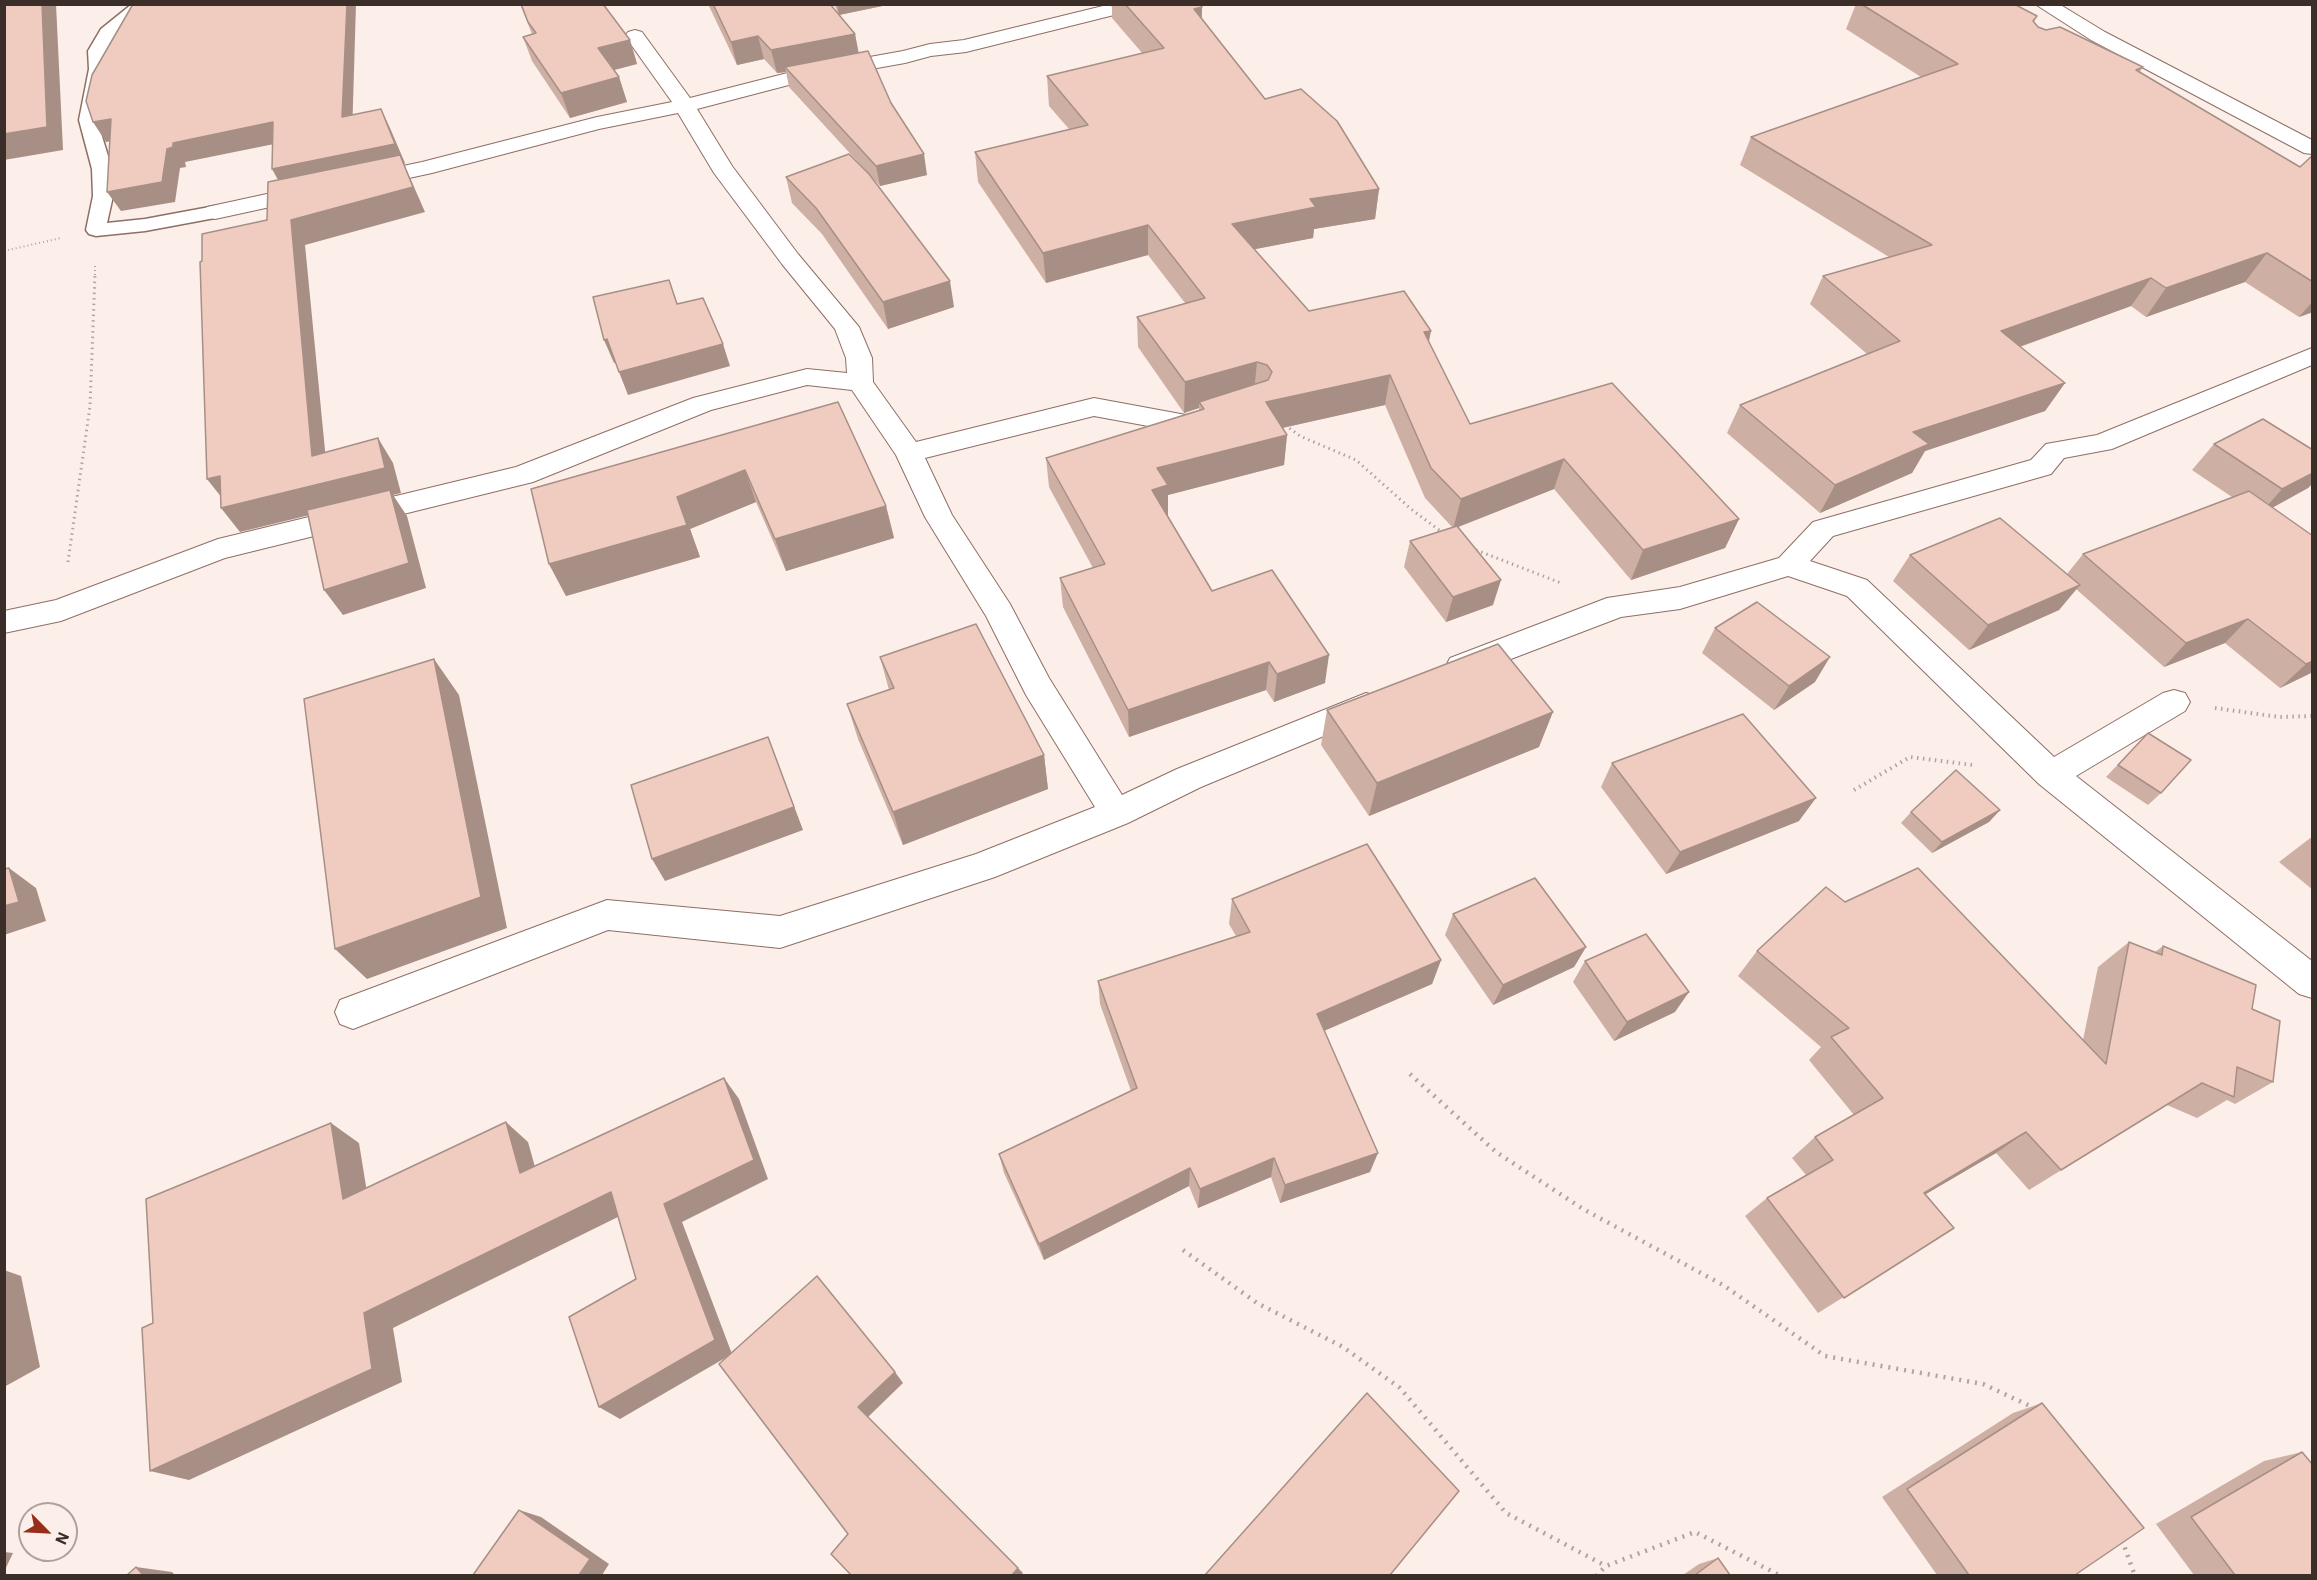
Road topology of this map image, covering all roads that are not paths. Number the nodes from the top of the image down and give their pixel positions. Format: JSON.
{"nodes":[{"id":1,"x":143,"y":4,"type":"edge"},
{"id":2,"x":2044,"y":4,"type":"edge"},
{"id":3,"x":1107,"y":11,"type":"dead end"},
{"id":4,"x":635,"y":36,"type":"dead end"},
{"id":5,"x":2098,"y":36,"type":"junction"},
{"id":6,"x":2065,"y":42,"type":"edge"},
{"id":7,"x":684,"y":106,"type":"junction"},
{"id":8,"x":2313,"y":148,"type":"edge"},
{"id":9,"x":214,"y":212,"type":"joint"},
{"id":10,"x":2313,"y":356,"type":"edge"},
{"id":11,"x":860,"y":382,"type":"junction"},
{"id":12,"x":1255,"y":403,"type":"edge"},
{"id":13,"x":909,"y":453,"type":"junction"},
{"id":14,"x":1789,"y":564,"type":"junction"},
{"id":15,"x":4,"y":622,"type":"edge"},
{"id":16,"x":1428,"y":680,"type":"edge"},
{"id":17,"x":1395,"y":693,"type":"edge"},
{"id":18,"x":2174,"y":702,"type":"road end"},
{"id":19,"x":2051,"y":775,"type":"junction"},
{"id":20,"x":1116,"y":813,"type":"junction"},
{"id":21,"x":2313,"y":982,"type":"edge"},
{"id":22,"x":353,"y":1012,"type":"dead end"}],
"edges":[{"from":1,"to":9,"type":"lane"},
{"from":2,"to":5,"type":"street"},
{"from":3,"to":7,"type":"street"},
{"from":4,"to":7,"type":"street"},
{"from":5,"to":6,"type":"street"},
{"from":5,"to":8,"type":"street"},
{"from":7,"to":9,"type":"street"},
{"from":7,"to":11,"type":"street"},
{"from":10,"to":14,"type":"street"},
{"from":11,"to":13,"type":"street"},
{"from":11,"to":15,"type":"street"},
{"from":12,"to":13,"type":"street"},
{"from":13,"to":20,"type":"street"},
{"from":14,"to":16,"type":"street"},
{"from":14,"to":19,"type":"street"},
{"from":17,"to":20,"type":"street"},
{"from":18,"to":19,"type":"street"},
{"from":19,"to":21,"type":"street"},
{"from":20,"to":22,"type":"street"}]}
